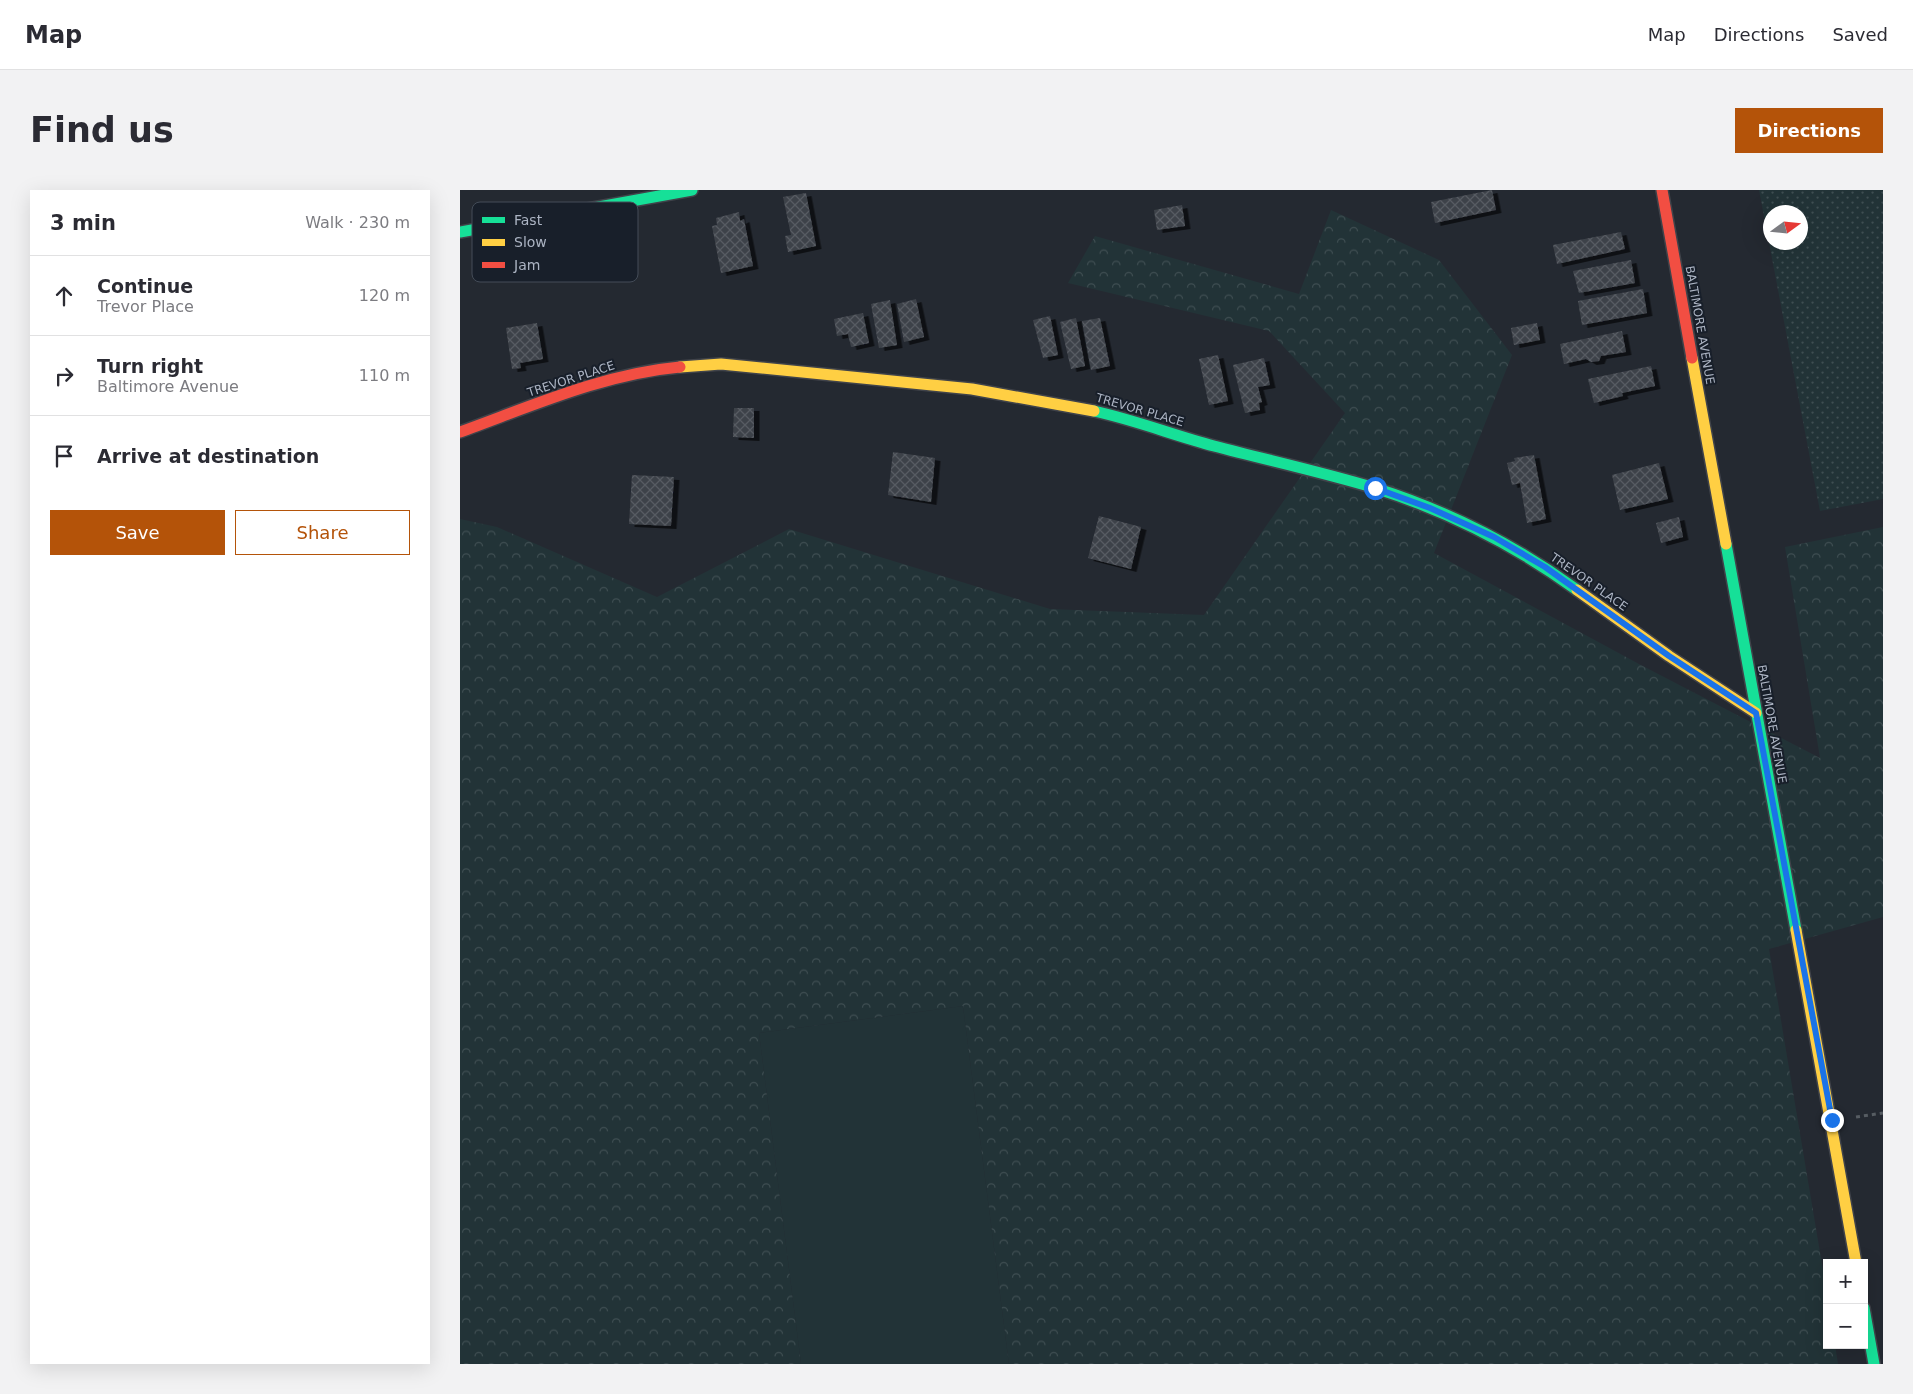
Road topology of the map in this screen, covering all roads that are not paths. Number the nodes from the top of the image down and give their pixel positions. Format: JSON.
{"nodes":[{"id":1,"x":692,"y":190,"type":"edge"},
{"id":2,"x":1662,"y":190,"type":"edge"},
{"id":3,"x":626,"y":202,"type":"edge"},
{"id":4,"x":460,"y":432,"type":"edge"},
{"id":5,"x":1756,"y":713,"type":"junction"},
{"id":6,"x":1855,"y":1259,"type":"edge"},
{"id":7,"x":1868,"y":1330,"type":"edge"},
{"id":8,"x":1874,"y":1364,"type":"edge"}],
"edges":[{"from":1,"to":3,"type":"street"},
{"from":2,"to":5,"type":"street","name":"BALTIMORE AVENUE"},
{"from":4,"to":5,"type":"street","name":"TREVOR PLACE"},
{"from":5,"to":6,"type":"street","name":"BALTIMORE AVENUE"},
{"from":7,"to":8,"type":"street"}]}
